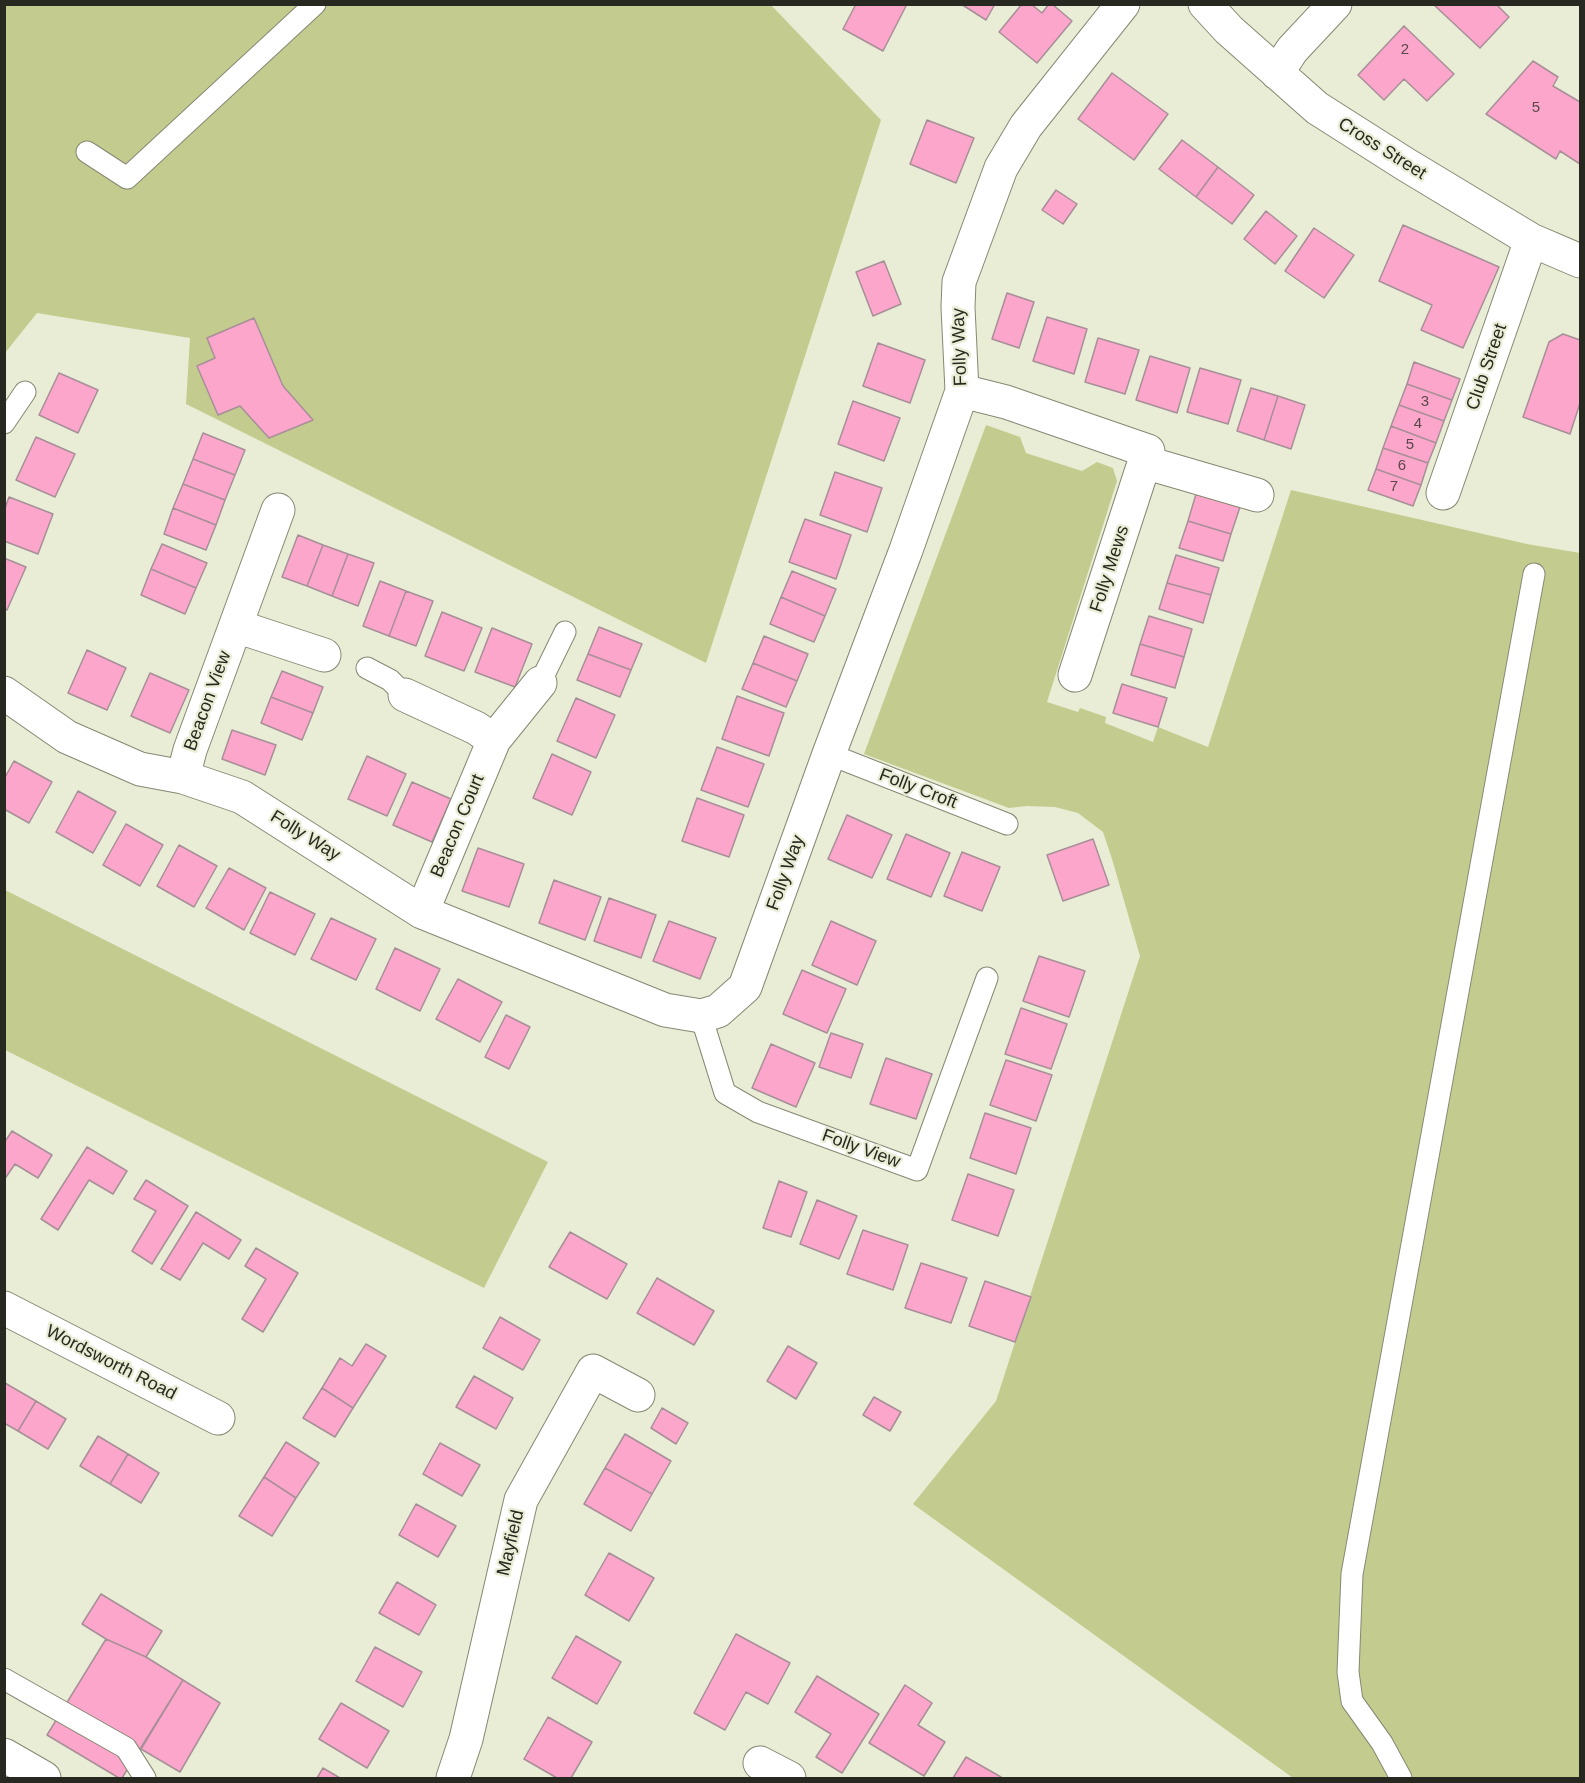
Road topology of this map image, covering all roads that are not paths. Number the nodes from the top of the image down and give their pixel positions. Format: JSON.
{"nodes":[{"id":1,"x":315,"y":4,"type":"edge"},
{"id":2,"x":1123,"y":4,"type":"edge"},
{"id":3,"x":1205,"y":4,"type":"edge"},
{"id":4,"x":1335,"y":4,"type":"edge"},
{"id":5,"x":1277,"y":73,"type":"junction"},
{"id":6,"x":87,"y":152,"type":"dead end"},
{"id":7,"x":1531,"y":240,"type":"junction"},
{"id":8,"x":1581,"y":261,"type":"edge"},
{"id":9,"x":25,"y":392,"type":"dead end"},
{"id":10,"x":962,"y":392,"type":"junction"},
{"id":11,"x":4,"y":423,"type":"edge"},
{"id":12,"x":1144,"y":462,"type":"junction"},
{"id":13,"x":1443,"y":493,"type":"dead end"},
{"id":14,"x":1257,"y":495,"type":"dead end"},
{"id":15,"x":278,"y":510,"type":"dead end"},
{"id":16,"x":1534,"y":574,"type":"dead end"},
{"id":17,"x":236,"y":626,"type":"junction"},
{"id":18,"x":565,"y":632,"type":"dead end"},
{"id":19,"x":324,"y":655,"type":"dead end"},
{"id":20,"x":367,"y":668,"type":"dead end"},
{"id":21,"x":1076,"y":675,"type":"dead end"},
{"id":22,"x":540,"y":683,"type":"joint"},
{"id":23,"x":4,"y":693,"type":"edge"},
{"id":24,"x":405,"y":695,"type":"joint"},
{"id":25,"x":494,"y":740,"type":"junction"},
{"id":26,"x":829,"y":754,"type":"junction"},
{"id":27,"x":183,"y":777,"type":"junction"},
{"id":28,"x":1007,"y":824,"type":"dead end"},
{"id":29,"x":422,"y":912,"type":"junction"},
{"id":30,"x":987,"y":978,"type":"dead end"},
{"id":31,"x":701,"y":1016,"type":"junction"},
{"id":32,"x":4,"y":1308,"type":"edge"},
{"id":33,"x":638,"y":1395,"type":"dead end"},
{"id":34,"x":218,"y":1418,"type":"dead end"},
{"id":35,"x":4,"y":1679,"type":"edge"},
{"id":36,"x":4,"y":1755,"type":"edge"},
{"id":37,"x":760,"y":1763,"type":"dead end"},
{"id":38,"x":44,"y":1779,"type":"edge"},
{"id":39,"x":145,"y":1779,"type":"edge"},
{"id":40,"x":453,"y":1779,"type":"edge"},
{"id":41,"x":789,"y":1779,"type":"edge"},
{"id":42,"x":1401,"y":1779,"type":"edge"}],
"edges":[{"from":1,"to":6,"type":"lane"},
{"from":2,"to":10,"type":"street","name":"Folly Way"},
{"from":3,"to":5,"type":"street","name":"Cross Street"},
{"from":4,"to":5,"type":"street"},
{"from":5,"to":7,"type":"street","name":"Cross Street"},
{"from":7,"to":8,"type":"street","name":"Cross Street"},
{"from":7,"to":13,"type":"street","name":"Club Street"},
{"from":9,"to":11,"type":"lane"},
{"from":10,"to":12,"type":"street"},
{"from":10,"to":26,"type":"street","name":"Folly Way"},
{"from":12,"to":14,"type":"street"},
{"from":12,"to":21,"type":"street","name":"Folly Mews"},
{"from":15,"to":17,"type":"street","name":"Beacon View"},
{"from":16,"to":42,"type":"lane"},
{"from":17,"to":19,"type":"street"},
{"from":17,"to":27,"type":"street","name":"Beacon View"},
{"from":18,"to":22,"type":"lane","name":"Beacon Court"},
{"from":20,"to":24,"type":"lane"},
{"from":22,"to":25,"type":"street","name":"Beacon Court"},
{"from":23,"to":27,"type":"street","name":"Folly Way"},
{"from":24,"to":25,"type":"street"},
{"from":25,"to":29,"type":"street","name":"Beacon Court"},
{"from":26,"to":28,"type":"lane","name":"Folly Croft"},
{"from":26,"to":31,"type":"street","name":"Folly Way"},
{"from":27,"to":29,"type":"street","name":"Folly Way"},
{"from":29,"to":31,"type":"street","name":"Folly Way"},
{"from":30,"to":31,"type":"lane","name":"Folly View"},
{"from":32,"to":34,"type":"street","name":"Wordsworth Road"},
{"from":33,"to":40,"type":"street","name":"Mayfield"},
{"from":35,"to":39,"type":"lane"},
{"from":36,"to":38,"type":"street"},
{"from":37,"to":41,"type":"street"}]}
